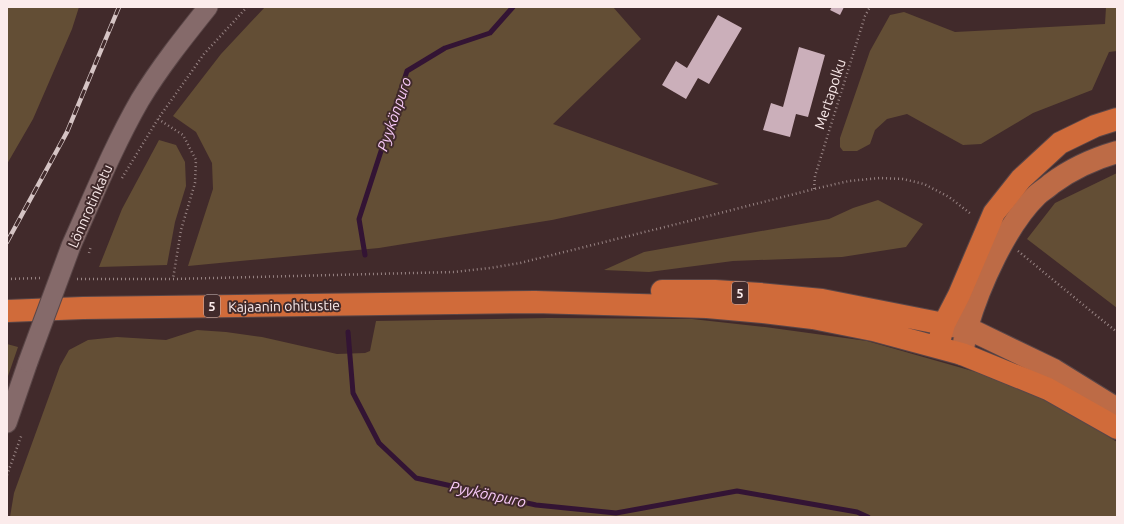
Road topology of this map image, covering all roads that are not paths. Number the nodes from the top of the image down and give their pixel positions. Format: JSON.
{"nodes":[{"id":1,"x":208,"y":7,"type":"edge"},
{"id":2,"x":1117,"y":118,"type":"edge"},
{"id":3,"x":1117,"y":152,"type":"edge"},
{"id":4,"x":535,"y":302,"type":"junction"},
{"id":5,"x":7,"y":311,"type":"edge"},
{"id":6,"x":944,"y":324,"type":"junction"},
{"id":7,"x":967,"y":328,"type":"junction"},
{"id":8,"x":937,"y":347,"type":"junction"},
{"id":9,"x":962,"y":354,"type":"junction"},
{"id":10,"x":1117,"y":409,"type":"edge"},
{"id":11,"x":7,"y":423,"type":"edge"},
{"id":12,"x":1117,"y":428,"type":"edge"}],
"edges":[{"from":1,"to":11,"type":"street","name":"Lönnrotinkatu","bridge":true},
{"from":2,"to":6,"type":"highway"},
{"from":3,"to":7,"type":"main road"},
{"from":4,"to":5,"type":"highway","name":"Kajaanin ohitustie","number":"5"},
{"from":4,"to":6,"type":"highway","number":"5"},
{"from":4,"to":8,"type":"highway","number":"5"},
{"from":6,"to":7,"type":"main road","number":"5"},
{"from":6,"to":8,"type":"highway"},
{"from":7,"to":9,"type":"main road"},
{"from":7,"to":10,"type":"main road","number":"5"},
{"from":8,"to":9,"type":"highway","number":"5"},
{"from":9,"to":12,"type":"highway","number":"5"}]}
